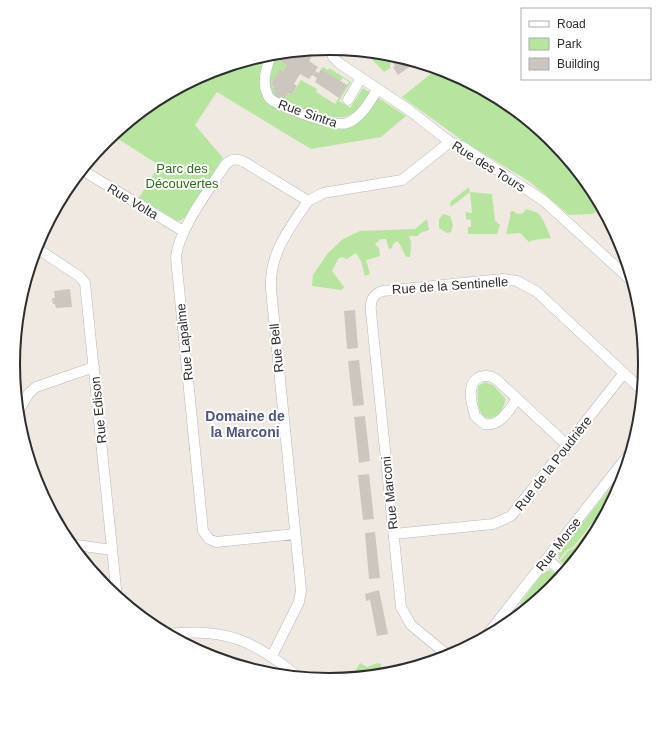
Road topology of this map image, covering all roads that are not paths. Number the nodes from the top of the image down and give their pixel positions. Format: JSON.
{"nodes":[{"id":1,"x":334,"y":55,"type":"edge"},
{"id":2,"x":269,"y":61,"type":"edge"},
{"id":3,"x":361,"y":78,"type":"junction"},
{"id":4,"x":378,"y":89,"type":"junction"},
{"id":5,"x":348,"y":100,"type":"dead end"},
{"id":6,"x":450,"y":142,"type":"junction"},
{"id":7,"x":87,"y":173,"type":"edge"},
{"id":8,"x":308,"y":201,"type":"junction"},
{"id":9,"x":184,"y":231,"type":"junction"},
{"id":10,"x":42,"y":252,"type":"edge"},
{"id":11,"x":626,"y":275,"type":"edge"},
{"id":12,"x":371,"y":308,"type":"joint"},
{"id":13,"x":94,"y":367,"type":"junction"},
{"id":14,"x":624,"y":373,"type":"junction"},
{"id":15,"x":638,"y":386,"type":"edge"},
{"id":16,"x":517,"y":399,"type":"junction"},
{"id":17,"x":23,"y":404,"type":"edge"},
{"id":18,"x":567,"y":445,"type":"junction"},
{"id":19,"x":624,"y":461,"type":"edge"},
{"id":20,"x":295,"y":534,"type":"junction"},
{"id":21,"x":394,"y":534,"type":"junction"},
{"id":22,"x":79,"y":545,"type":"edge"},
{"id":23,"x":112,"y":550,"type":"junction"},
{"id":24,"x":547,"y":558,"type":"junction"},
{"id":25,"x":561,"y":570,"type":"edge"},
{"id":26,"x":116,"y":588,"type":"edge"},
{"id":27,"x":491,"y":628,"type":"edge"},
{"id":28,"x":175,"y":633,"type":"edge"},
{"id":29,"x":444,"y":652,"type":"edge"},
{"id":30,"x":272,"y":656,"type":"junction"},
{"id":31,"x":291,"y":671,"type":"edge"}],
"edges":[{"from":1,"to":3,"type":"street","name":"Rue des Tours"},
{"from":2,"to":4,"type":"street","name":"Rue Sintra"},
{"from":3,"to":4,"type":"street","name":"Rue des Tours"},
{"from":3,"to":5,"type":"street"},
{"from":4,"to":6,"type":"street","name":"Rue des Tours"},
{"from":6,"to":8,"type":"street"},
{"from":6,"to":11,"type":"street","name":"Rue des Tours"},
{"from":7,"to":9,"type":"street","name":"Rue Volta"},
{"from":8,"to":9,"type":"street","name":"Rue Lapalme"},
{"from":8,"to":20,"type":"street","name":"Rue Bell"},
{"from":9,"to":20,"type":"street","name":"Rue Lapalme"},
{"from":10,"to":13,"type":"street","name":"Rue Edison"},
{"from":12,"to":14,"type":"street","name":"Rue de la Sentinelle"},
{"from":12,"to":21,"type":"street","name":"Rue Marconi"},
{"from":13,"to":17,"type":"street"},
{"from":13,"to":23,"type":"street","name":"Rue Edison"},
{"from":14,"to":15,"type":"street","name":"Rue de la Sentinelle"},
{"from":14,"to":18,"type":"street","name":"Rue de la Poudrière"},
{"from":16,"to":16,"type":"street"},
{"from":16,"to":18,"type":"street"},
{"from":18,"to":21,"type":"street","name":"Rue de la Poudrière"},
{"from":19,"to":24,"type":"street","name":"Rue Morse"},
{"from":20,"to":30,"type":"street","name":"Rue Bell"},
{"from":21,"to":29,"type":"street","name":"Rue Marconi"},
{"from":22,"to":23,"type":"street"},
{"from":23,"to":26,"type":"street","name":"Rue Edison"},
{"from":24,"to":25,"type":"street"},
{"from":24,"to":27,"type":"street","name":"Rue Morse"},
{"from":28,"to":30,"type":"street"},
{"from":30,"to":31,"type":"street"}]}
